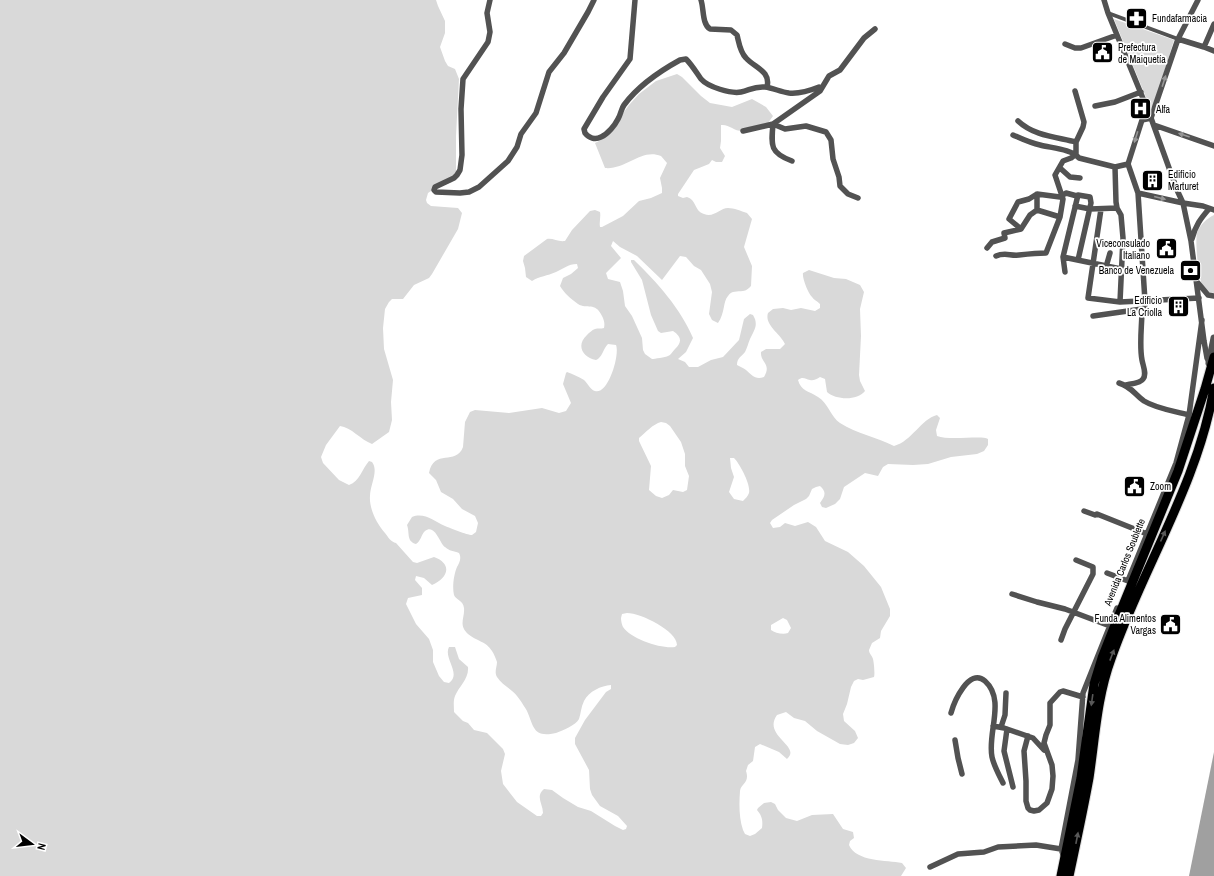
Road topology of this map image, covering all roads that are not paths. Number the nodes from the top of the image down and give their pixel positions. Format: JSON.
{"nodes":[{"id":1,"x":490,"y":0,"type":"edge"},
{"id":2,"x":594,"y":0,"type":"edge"},
{"id":3,"x":635,"y":0,"type":"edge"},
{"id":4,"x":701,"y":0,"type":"edge"},
{"id":5,"x":1104,"y":0,"type":"edge"},
{"id":6,"x":1198,"y":0,"type":"edge"},
{"id":7,"x":1108,"y":13,"type":"junction"},
{"id":8,"x":1214,"y":24,"type":"edge"},
{"id":9,"x":875,"y":29,"type":"dead end"},
{"id":10,"x":1117,"y":35,"type":"junction"},
{"id":11,"x":1178,"y":39,"type":"junction"},
{"id":12,"x":1066,"y":44,"type":"dead end"},
{"id":13,"x":1204,"y":47,"type":"junction"},
{"id":14,"x":1214,"y":51,"type":"edge"},
{"id":15,"x":767,"y":87,"type":"junction"},
{"id":16,"x":821,"y":88,"type":"junction"},
{"id":17,"x":1075,"y":91,"type":"dead end"},
{"id":18,"x":1141,"y":92,"type":"junction"},
{"id":19,"x":1095,"y":106,"type":"dead end"},
{"id":20,"x":1151,"y":118,"type":"junction"},
{"id":21,"x":1018,"y":121,"type":"dead end"},
{"id":22,"x":773,"y":124,"type":"junction"},
{"id":23,"x":1154,"y":124,"type":"junction"},
{"id":24,"x":743,"y":132,"type":"dead end"},
{"id":25,"x":1013,"y":135,"type":"dead end"},
{"id":26,"x":1076,"y":142,"type":"junction"},
{"id":27,"x":1214,"y":146,"type":"edge"},
{"id":28,"x":1076,"y":154,"type":"junction"},
{"id":29,"x":792,"y":161,"type":"dead end"},
{"id":30,"x":1128,"y":164,"type":"junction"},
{"id":31,"x":1115,"y":167,"type":"junction"},
{"id":32,"x":1060,"y":168,"type":"junction"},
{"id":33,"x":1080,"y":178,"type":"dead end"},
{"id":34,"x":1138,"y":192,"type":"junction"},
{"id":35,"x":1037,"y":194,"type":"junction"},
{"id":36,"x":1063,"y":196,"type":"junction"},
{"id":37,"x":1077,"y":196,"type":"junction"},
{"id":38,"x":858,"y":198,"type":"dead end"},
{"id":39,"x":1183,"y":203,"type":"junction"},
{"id":40,"x":1075,"y":206,"type":"junction"},
{"id":41,"x":1117,"y":208,"type":"junction"},
{"id":42,"x":1090,"y":209,"type":"junction"},
{"id":43,"x":1212,"y":209,"type":"edge"},
{"id":44,"x":1037,"y":210,"type":"junction"},
{"id":45,"x":1101,"y":210,"type":"junction"},
{"id":46,"x":1060,"y":217,"type":"junction"},
{"id":47,"x":1021,"y":229,"type":"junction"},
{"id":48,"x":1191,"y":242,"type":"junction"},
{"id":49,"x":987,"y":248,"type":"dead end"},
{"id":50,"x":1110,"y":253,"type":"dead end"},
{"id":51,"x":996,"y":256,"type":"dead end"},
{"id":52,"x":1064,"y":257,"type":"junction"},
{"id":53,"x":1078,"y":260,"type":"junction"},
{"id":54,"x":1093,"y":264,"type":"junction"},
{"id":55,"x":1106,"y":267,"type":"junction"},
{"id":56,"x":1121,"y":269,"type":"junction"},
{"id":57,"x":1065,"y":272,"type":"dead end"},
{"id":58,"x":1196,"y":281,"type":"junction"},
{"id":59,"x":1214,"y":296,"type":"edge"},
{"id":60,"x":1199,"y":298,"type":"junction"},
{"id":61,"x":1146,"y":301,"type":"junction"},
{"id":62,"x":1120,"y":302,"type":"junction"},
{"id":63,"x":1142,"y":309,"type":"junction"},
{"id":64,"x":1093,"y":316,"type":"dead end"},
{"id":65,"x":1202,"y":320,"type":"junction"},
{"id":66,"x":1214,"y":338,"type":"edge"},
{"id":67,"x":1211,"y":359,"type":"edge"},
{"id":68,"x":1119,"y":383,"type":"dead end"},
{"id":69,"x":1126,"y":385,"type":"junction"},
{"id":70,"x":1214,"y":388,"type":"edge"},
{"id":71,"x":1214,"y":393,"type":"edge"},
{"id":72,"x":1212,"y":403,"type":"junction"},
{"id":73,"x":1189,"y":415,"type":"junction"},
{"id":74,"x":1084,"y":511,"type":"dead end"},
{"id":75,"x":1147,"y":534,"type":"junction"},
{"id":76,"x":1076,"y":560,"type":"dead end"},
{"id":77,"x":1107,"y":573,"type":"dead end"},
{"id":78,"x":1128,"y":581,"type":"junction"},
{"id":79,"x":1012,"y":594,"type":"dead end"},
{"id":80,"x":1074,"y":612,"type":"junction"},
{"id":81,"x":1110,"y":626,"type":"junction"},
{"id":82,"x":1061,"y":640,"type":"dead end"},
{"id":83,"x":1006,"y":693,"type":"dead end"},
{"id":84,"x":1083,"y":697,"type":"junction"},
{"id":85,"x":950,"y":713,"type":"dead end"},
{"id":86,"x":993,"y":726,"type":"junction"},
{"id":87,"x":1000,"y":728,"type":"junction"},
{"id":88,"x":1007,"y":729,"type":"junction"},
{"id":89,"x":1047,"y":732,"type":"junction"},
{"id":90,"x":1030,"y":737,"type":"junction"},
{"id":91,"x":955,"y":740,"type":"dead end"},
{"id":92,"x":1049,"y":757,"type":"junction"},
{"id":93,"x":962,"y":774,"type":"dead end"},
{"id":94,"x":1002,"y":783,"type":"dead end"},
{"id":95,"x":1013,"y":787,"type":"dead end"},
{"id":96,"x":1061,"y":848,"type":"junction"},
{"id":97,"x":1064,"y":858,"type":"junction"},
{"id":98,"x":930,"y":867,"type":"dead end"},
{"id":99,"x":1061,"y":876,"type":"edge"},
{"id":100,"x":1069,"y":876,"type":"edge"}],
"edges":[{"from":1,"to":2,"type":"street"},
{"from":3,"to":15,"type":"street"},
{"from":4,"to":15,"type":"street"},
{"from":5,"to":7,"type":"street"},
{"from":6,"to":11,"type":"street"},
{"from":7,"to":10,"type":"street"},
{"from":7,"to":11,"type":"street"},
{"from":8,"to":13,"type":"street"},
{"from":9,"to":16,"type":"street"},
{"from":10,"to":12,"type":"street"},
{"from":10,"to":18,"type":"street"},
{"from":11,"to":13,"type":"street"},
{"from":20,"to":11,"type":"street","one_way":true},
{"from":13,"to":14,"type":"street"},
{"from":15,"to":16,"type":"street"},
{"from":16,"to":22,"type":"street"},
{"from":17,"to":26,"type":"street"},
{"from":18,"to":19,"type":"street"},
{"from":18,"to":20,"type":"street"},
{"from":20,"to":23,"type":"street"},
{"from":20,"to":30,"type":"street","one_way":true},
{"from":21,"to":26,"type":"street"},
{"from":22,"to":24,"type":"street"},
{"from":22,"to":29,"type":"street"},
{"from":22,"to":38,"type":"street"},
{"from":27,"to":23,"type":"street","one_way":true},
{"from":23,"to":39,"type":"street"},
{"from":25,"to":28,"type":"street"},
{"from":26,"to":28,"type":"street"},
{"from":28,"to":31,"type":"street"},
{"from":28,"to":32,"type":"street"},
{"from":30,"to":31,"type":"street"},
{"from":30,"to":34,"type":"street"},
{"from":31,"to":41,"type":"street"},
{"from":32,"to":33,"type":"street"},
{"from":32,"to":36,"type":"street"},
{"from":34,"to":39,"type":"street","one_way":true},
{"from":34,"to":61,"type":"street"},
{"from":35,"to":36,"type":"street"},
{"from":35,"to":44,"type":"street"},
{"from":35,"to":47,"type":"street"},
{"from":36,"to":37,"type":"street"},
{"from":36,"to":46,"type":"street"},
{"from":37,"to":40,"type":"street"},
{"from":37,"to":42,"type":"street"},
{"from":39,"to":43,"type":"street"},
{"from":39,"to":48,"type":"street"},
{"from":40,"to":42,"type":"street"},
{"from":40,"to":52,"type":"street"},
{"from":41,"to":45,"type":"street"},
{"from":41,"to":56,"type":"street"},
{"from":42,"to":45,"type":"street"},
{"from":42,"to":53,"type":"street"},
{"from":43,"to":48,"type":"street"},
{"from":44,"to":46,"type":"street"},
{"from":44,"to":47,"type":"street"},
{"from":45,"to":54,"type":"street"},
{"from":46,"to":51,"type":"street"},
{"from":47,"to":49,"type":"street"},
{"from":48,"to":58,"type":"street"},
{"from":50,"to":55,"type":"street"},
{"from":52,"to":53,"type":"street"},
{"from":52,"to":57,"type":"street"},
{"from":53,"to":54,"type":"street"},
{"from":54,"to":55,"type":"street"},
{"from":54,"to":62,"type":"street"},
{"from":55,"to":56,"type":"street"},
{"from":56,"to":62,"type":"street"},
{"from":58,"to":59,"type":"street"},
{"from":58,"to":60,"type":"street"},
{"from":60,"to":61,"type":"street"},
{"from":60,"to":65,"type":"street"},
{"from":61,"to":62,"type":"street"},
{"from":61,"to":63,"type":"street"},
{"from":63,"to":64,"type":"street"},
{"from":63,"to":69,"type":"street"},
{"from":65,"to":67,"type":"street"},
{"from":65,"to":73,"type":"street","name":"Avenida Carlos Soublette"},
{"from":66,"to":67,"type":"street"},
{"from":67,"to":97,"type":"main road","name":"Avenida Carlos Soublette","one_way":true},
{"from":68,"to":69,"type":"street"},
{"from":69,"to":73,"type":"street"},
{"from":70,"to":72,"type":"main road"},
{"from":71,"to":72,"type":"street"},
{"from":100,"to":72,"type":"main road","one_way":true},
{"from":73,"to":75,"type":"street","name":"Avenida Carlos Soublette"},
{"from":74,"to":75,"type":"street"},
{"from":75,"to":78,"type":"street","name":"Avenida Carlos Soublette"},
{"from":76,"to":80,"type":"street"},
{"from":77,"to":78,"type":"street"},
{"from":78,"to":81,"type":"street","name":"Avenida Carlos Soublette"},
{"from":79,"to":80,"type":"street"},
{"from":80,"to":81,"type":"street"},
{"from":80,"to":82,"type":"street"},
{"from":81,"to":84,"type":"street","name":"Avenida Carlos Soublette"},
{"from":83,"to":87,"type":"street"},
{"from":84,"to":89,"type":"street"},
{"from":84,"to":96,"type":"street","name":"Avenida Carlos Soublette"},
{"from":85,"to":86,"type":"street"},
{"from":86,"to":87,"type":"street"},
{"from":86,"to":94,"type":"street"},
{"from":87,"to":88,"type":"street"},
{"from":88,"to":90,"type":"street"},
{"from":88,"to":95,"type":"street"},
{"from":89,"to":90,"type":"street"},
{"from":89,"to":92,"type":"street"},
{"from":90,"to":92,"type":"street"},
{"from":90,"to":92,"type":"street"},
{"from":91,"to":93,"type":"street"},
{"from":96,"to":97,"type":"street","name":"Avenida Carlos Soublette"},
{"from":96,"to":98,"type":"street"},
{"from":97,"to":99,"type":"main road","name":"Avenida Carlos Soublette"}]}
